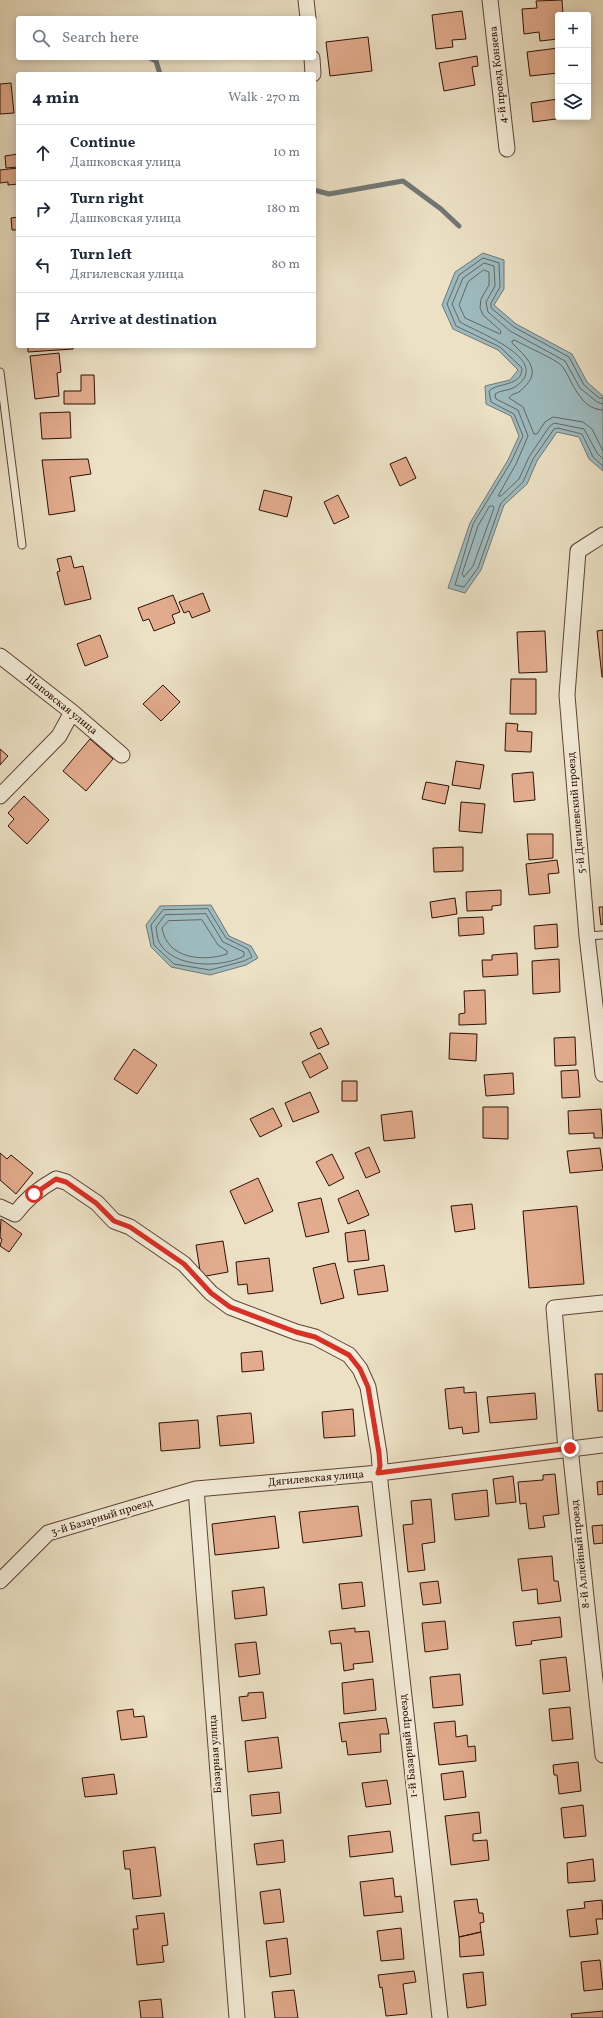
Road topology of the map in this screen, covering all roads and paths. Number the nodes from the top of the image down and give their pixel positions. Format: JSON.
{"nodes":[{"id":1,"x":306,"y":0,"type":"edge"},
{"id":2,"x":490,"y":0,"type":"edge"},
{"id":3,"x":308,"y":16,"type":"edge"},
{"id":4,"x":312,"y":60,"type":"edge"},
{"id":5,"x":313,"y":72,"type":"edge"},
{"id":6,"x":507,"y":149,"type":"dead end"},
{"id":7,"x":0,"y":372,"type":"edge"},
{"id":8,"x":603,"y":535,"type":"edge"},
{"id":9,"x":22,"y":545,"type":"dead end"},
{"id":10,"x":0,"y":656,"type":"edge"},
{"id":11,"x":72,"y":712,"type":"junction"},
{"id":12,"x":122,"y":754,"type":"dead end"},
{"id":13,"x":0,"y":796,"type":"edge"},
{"id":14,"x":603,"y":935,"type":"edge"},
{"id":15,"x":587,"y":936,"type":"junction"},
{"id":16,"x":603,"y":1074,"type":"edge"},
{"id":17,"x":0,"y":1207,"type":"edge"},
{"id":18,"x":603,"y":1303,"type":"edge"},
{"id":19,"x":603,"y":1445,"type":"edge"},
{"id":20,"x":568,"y":1449,"type":"junction"},
{"id":21,"x":378,"y":1473,"type":"junction"},
{"id":22,"x":196,"y":1489,"type":"junction"},
{"id":23,"x":0,"y":1581,"type":"edge"},
{"id":24,"x":603,"y":1755,"type":"edge"},
{"id":25,"x":237,"y":2018,"type":"edge"},
{"id":26,"x":440,"y":2018,"type":"edge"}],
"edges":[{"from":1,"to":3,"type":"street"},
{"from":2,"to":6,"type":"street","name":"4-й проезд Коняева"},
{"from":4,"to":5,"type":"street"},
{"from":7,"to":9,"type":"lane"},
{"from":8,"to":15,"type":"street","name":"5-й Дягилевский проезд"},
{"from":10,"to":11,"type":"street","name":"Шаповская улица"},
{"from":11,"to":12,"type":"street","name":"Шаповская улица"},
{"from":11,"to":13,"type":"street"},
{"from":14,"to":15,"type":"lane"},
{"from":15,"to":16,"type":"street","name":"5-й Дягилевский проезд"},
{"from":17,"to":21,"type":"street","name":"1-й Базарный проезд"},
{"from":18,"to":20,"type":"street"},
{"from":19,"to":20,"type":"street","name":"Дягилевская улица"},
{"from":20,"to":21,"type":"street","name":"Дягилевская улица"},
{"from":20,"to":24,"type":"street","name":"8-й Аллейный проезд"},
{"from":21,"to":22,"type":"street","name":"Дягилевская улица"},
{"from":21,"to":26,"type":"street","name":"1-й Базарный проезд"},
{"from":22,"to":23,"type":"street","name":"3-й Базарный проезд"},
{"from":22,"to":25,"type":"street","name":"Базарная улица"}]}
